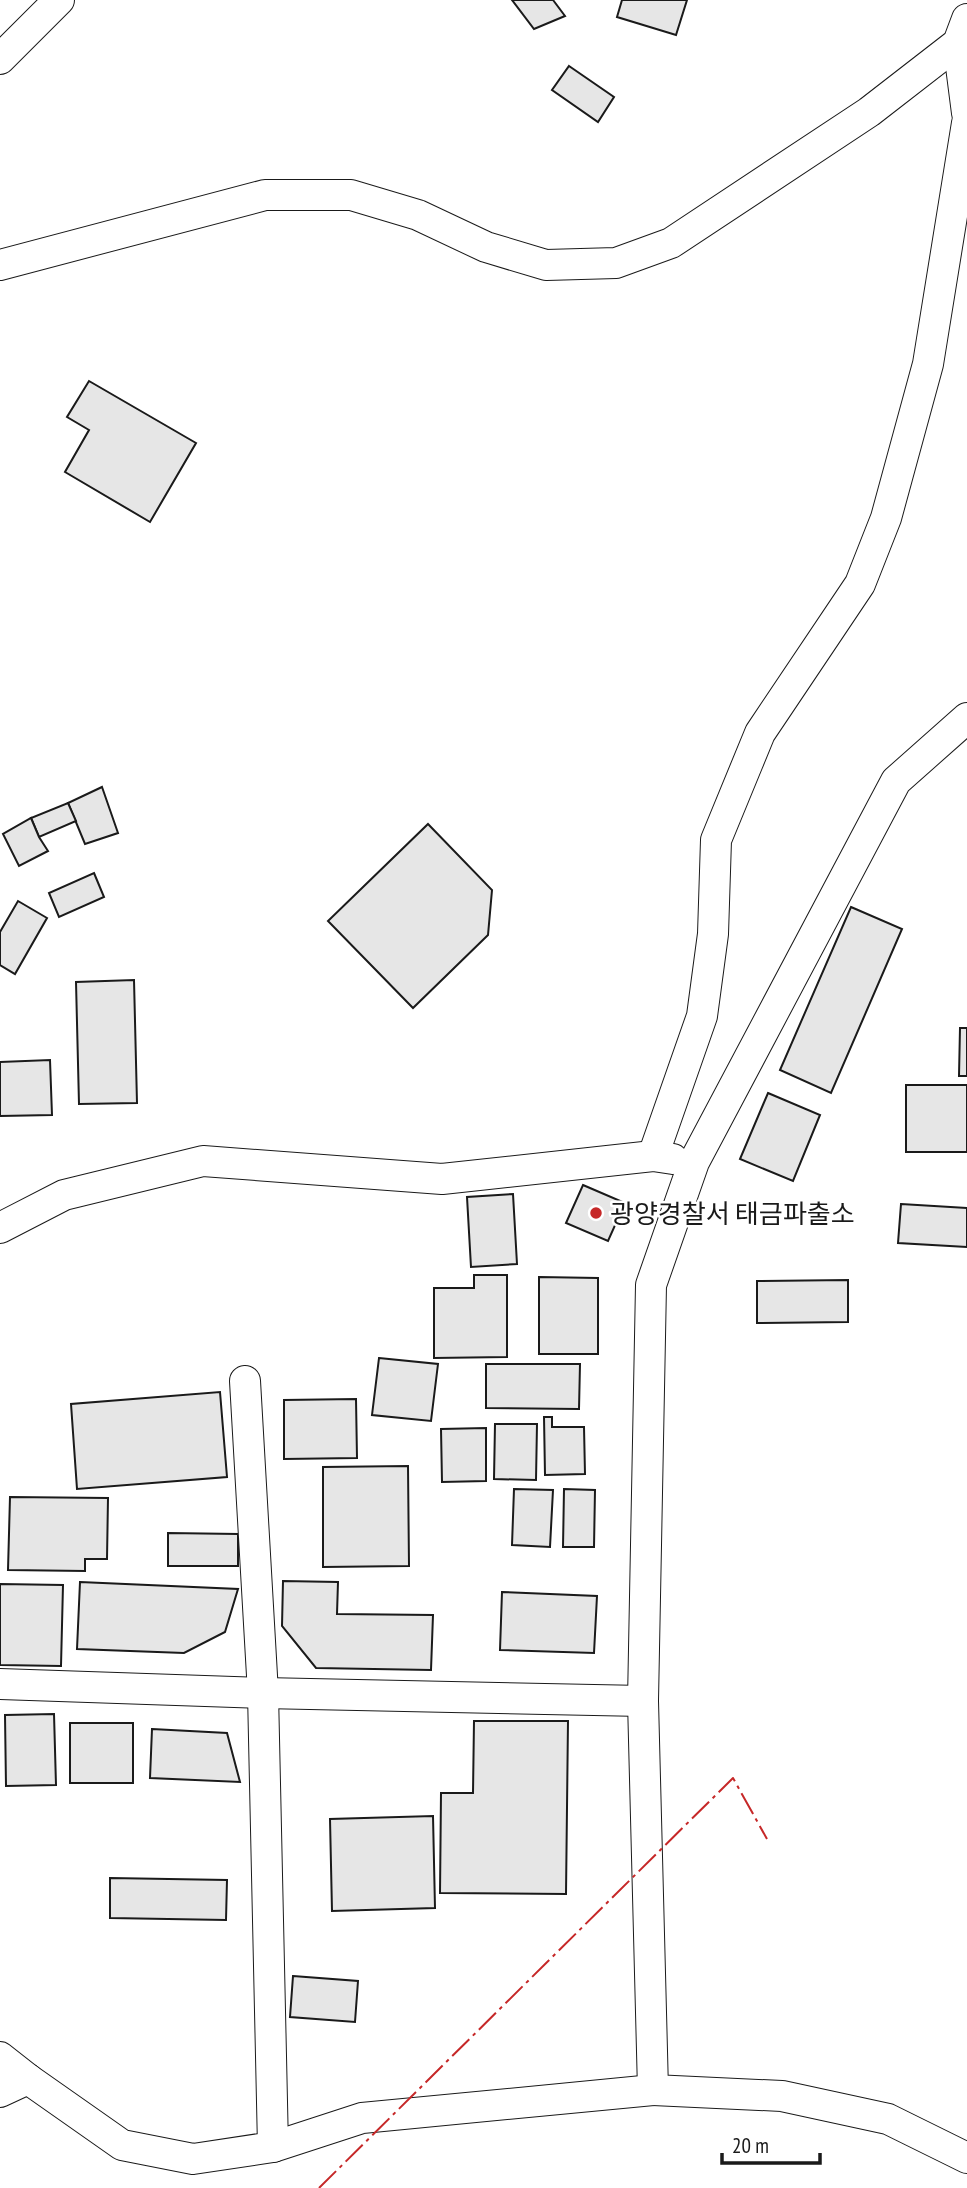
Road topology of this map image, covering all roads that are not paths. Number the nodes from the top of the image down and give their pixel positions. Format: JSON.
{"nodes":[{"id":1,"x":60,"y":0,"type":"edge"},
{"id":2,"x":962,"y":31,"type":"edge"},
{"id":3,"x":0,"y":59,"type":"edge"},
{"id":4,"x":967,"y":113,"type":"edge"},
{"id":5,"x":967,"y":124,"type":"edge"},
{"id":6,"x":0,"y":265,"type":"edge"},
{"id":7,"x":967,"y":718,"type":"edge"},
{"id":8,"x":653,"y":1156,"type":"junction"},
{"id":9,"x":694,"y":1162,"type":"junction"},
{"id":10,"x":0,"y":1228,"type":"edge"},
{"id":11,"x":245,"y":1381,"type":"dead end"},
{"id":12,"x":0,"y":1684,"type":"edge"},
{"id":13,"x":262,"y":1693,"type":"junction"},
{"id":14,"x":643,"y":1701,"type":"junction"},
{"id":15,"x":0,"y":2057,"type":"edge"},
{"id":16,"x":27,"y":2079,"type":"junction"},
{"id":17,"x":653,"y":2090,"type":"junction"},
{"id":18,"x":0,"y":2092,"type":"edge"},
{"id":19,"x":273,"y":2147,"type":"junction"},
{"id":20,"x":967,"y":2158,"type":"edge"}],
"edges":[{"from":1,"to":3,"type":"street"},
{"from":2,"to":4,"type":"street"},
{"from":2,"to":6,"type":"street"},
{"from":5,"to":8,"type":"street"},
{"from":7,"to":9,"type":"street"},
{"from":8,"to":9,"type":"street"},
{"from":8,"to":10,"type":"street"},
{"from":9,"to":14,"type":"street"},
{"from":11,"to":13,"type":"street"},
{"from":12,"to":13,"type":"street"},
{"from":13,"to":14,"type":"street"},
{"from":13,"to":19,"type":"street"},
{"from":14,"to":17,"type":"street"},
{"from":15,"to":16,"type":"street"},
{"from":16,"to":18,"type":"street"},
{"from":16,"to":19,"type":"street"},
{"from":17,"to":19,"type":"street"},
{"from":17,"to":20,"type":"street"}]}
